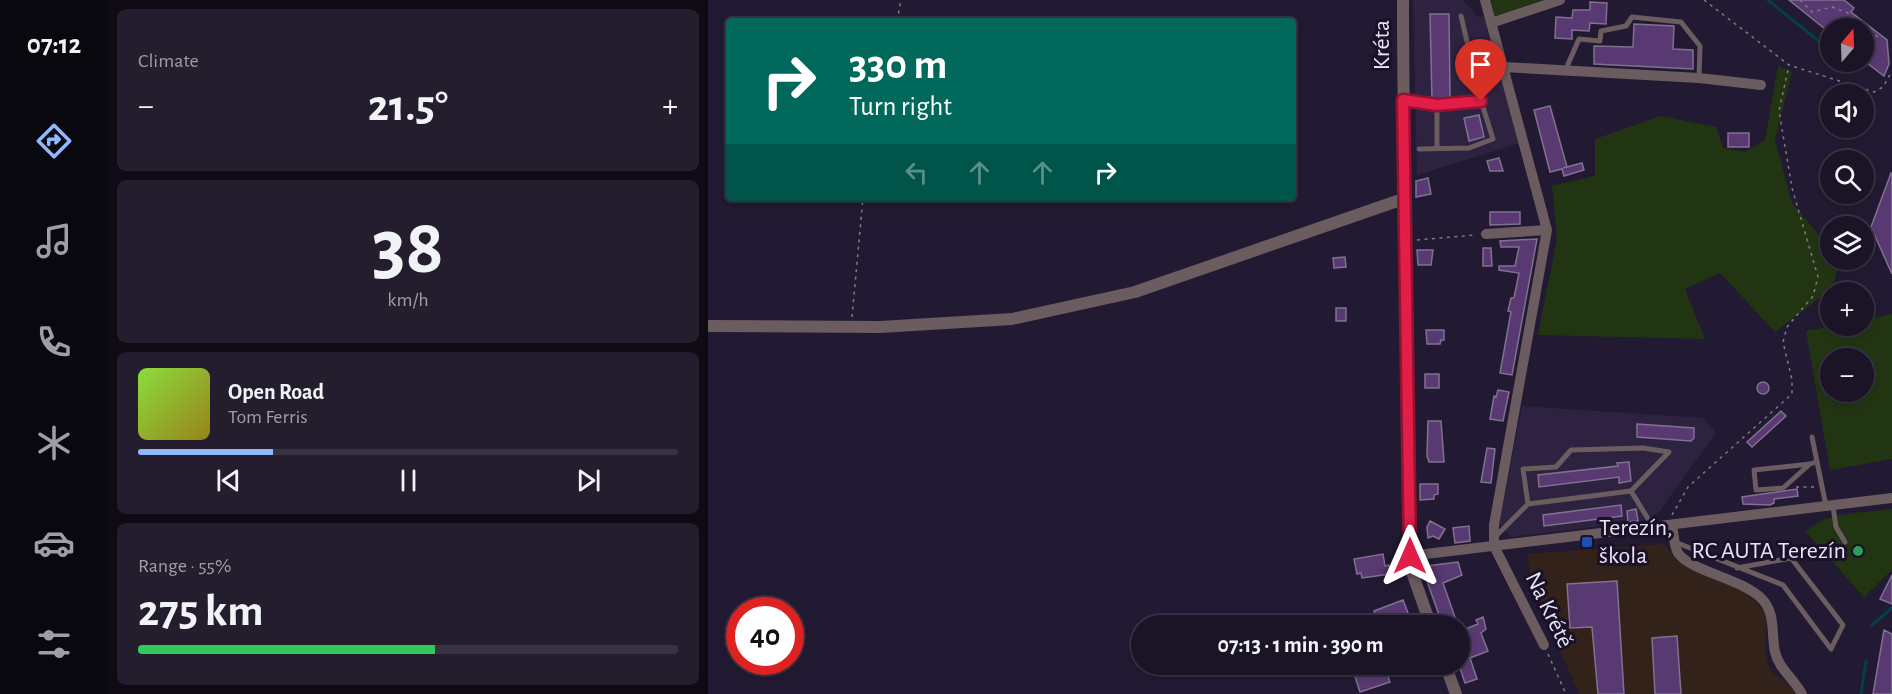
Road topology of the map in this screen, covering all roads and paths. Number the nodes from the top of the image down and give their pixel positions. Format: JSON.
{"nodes":[{"id":1,"x":901,"y":0,"type":"edge"},
{"id":2,"x":1403,"y":0,"type":"edge"},
{"id":3,"x":1485,"y":0,"type":"edge"},
{"id":4,"x":1560,"y":0,"type":"edge"},
{"id":5,"x":1704,"y":0,"type":"edge"},
{"id":6,"x":1800,"y":0,"type":"edge"},
{"id":7,"x":1461,"y":16,"type":"dead end"},
{"id":8,"x":898,"y":18,"type":"edge"},
{"id":9,"x":1491,"y":23,"type":"junction"},
{"id":10,"x":1878,"y":37,"type":"dead end"},
{"id":11,"x":1789,"y":65,"type":"junction"},
{"id":12,"x":1504,"y":67,"type":"junction"},
{"id":13,"x":1564,"y":71,"type":"junction"},
{"id":14,"x":1892,"y":71,"type":"edge"},
{"id":15,"x":1699,"y":78,"type":"junction"},
{"id":16,"x":1761,"y":85,"type":"dead end"},
{"id":17,"x":1403,"y":100,"type":"junction"},
{"id":18,"x":1481,"y":101,"type":"junction"},
{"id":19,"x":1437,"y":105,"type":"junction"},
{"id":20,"x":1437,"y":148,"type":"junction"},
{"id":21,"x":1419,"y":149,"type":"dead end"},
{"id":22,"x":1403,"y":199,"type":"junction"},
{"id":23,"x":863,"y":201,"type":"edge"},
{"id":24,"x":1547,"y":230,"type":"junction"},
{"id":25,"x":1486,"y":234,"type":"joint"},
{"id":26,"x":1404,"y":241,"type":"junction"},
{"id":27,"x":708,"y":326,"type":"edge"},
{"id":28,"x":852,"y":327,"type":"junction"},
{"id":29,"x":1812,"y":437,"type":"dead end"},
{"id":30,"x":1813,"y":463,"type":"junction"},
{"id":31,"x":1822,"y":487,"type":"junction"},
{"id":32,"x":1783,"y":488,"type":"junction"},
{"id":33,"x":1631,"y":492,"type":"junction"},
{"id":34,"x":1892,"y":498,"type":"edge"},
{"id":35,"x":1528,"y":504,"type":"junction"},
{"id":36,"x":1830,"y":506,"type":"junction"},
{"id":37,"x":1672,"y":526,"type":"junction"},
{"id":38,"x":1653,"y":528,"type":"junction"},
{"id":39,"x":1494,"y":542,"type":"junction"},
{"id":40,"x":1675,"y":542,"type":"junction"},
{"id":41,"x":1845,"y":542,"type":"dead end"},
{"id":42,"x":1410,"y":556,"type":"junction"},
{"id":43,"x":1737,"y":568,"type":"junction"},
{"id":44,"x":1427,"y":615,"type":"edge"},
{"id":45,"x":1544,"y":645,"type":"joint"},
{"id":46,"x":1449,"y":675,"type":"edge"},
{"id":47,"x":1456,"y":694,"type":"edge"},
{"id":48,"x":1566,"y":694,"type":"edge"},
{"id":49,"x":1802,"y":694,"type":"edge"}],
"edges":[{"from":1,"to":8,"type":"path"},
{"from":2,"to":17,"type":"street","name":"Kréta"},
{"from":3,"to":9,"type":"street"},
{"from":4,"to":9,"type":"street"},
{"from":5,"to":11,"type":"path"},
{"from":6,"to":10,"type":"path"},
{"from":7,"to":18,"type":"lane"},
{"from":9,"to":12,"type":"street"},
{"from":11,"to":14,"type":"path"},
{"from":11,"to":37,"type":"path"},
{"from":12,"to":13,"type":"street"},
{"from":12,"to":24,"type":"street"},
{"from":13,"to":15,"type":"street"},
{"from":13,"to":15,"type":"lane"},
{"from":15,"to":16,"type":"street"},
{"from":17,"to":19,"type":"lane"},
{"from":17,"to":22,"type":"street","name":"Kréta"},
{"from":18,"to":19,"type":"lane"},
{"from":18,"to":20,"type":"lane"},
{"from":19,"to":20,"type":"lane"},
{"from":20,"to":21,"type":"lane"},
{"from":22,"to":26,"type":"street","name":"Kréta"},
{"from":22,"to":28,"type":"street"},
{"from":23,"to":28,"type":"path"},
{"from":24,"to":25,"type":"street"},
{"from":24,"to":39,"type":"street"},
{"from":25,"to":26,"type":"path"},
{"from":26,"to":42,"type":"street","name":"Kréta"},
{"from":27,"to":28,"type":"street"},
{"from":29,"to":30,"type":"lane"},
{"from":30,"to":31,"type":"lane"},
{"from":30,"to":32,"type":"lane"},
{"from":30,"to":32,"type":"lane"},
{"from":31,"to":32,"type":"path"},
{"from":31,"to":36,"type":"lane"},
{"from":33,"to":35,"type":"lane"},
{"from":33,"to":35,"type":"lane"},
{"from":33,"to":38,"type":"lane"},
{"from":34,"to":36,"type":"street"},
{"from":35,"to":39,"type":"lane"},
{"from":36,"to":37,"type":"street"},
{"from":36,"to":41,"type":"lane"},
{"from":37,"to":38,"type":"street"},
{"from":37,"to":40,"type":"street"},
{"from":38,"to":39,"type":"street"},
{"from":39,"to":42,"type":"street"},
{"from":39,"to":45,"type":"street","name":"Na Krétě"},
{"from":40,"to":43,"type":"lane"},
{"from":40,"to":49,"type":"street"},
{"from":42,"to":44,"type":"street","name":"Kréta"},
{"from":43,"to":43,"type":"lane"},
{"from":45,"to":48,"type":"path","name":"Na Krétě"},
{"from":46,"to":47,"type":"street"}]}
